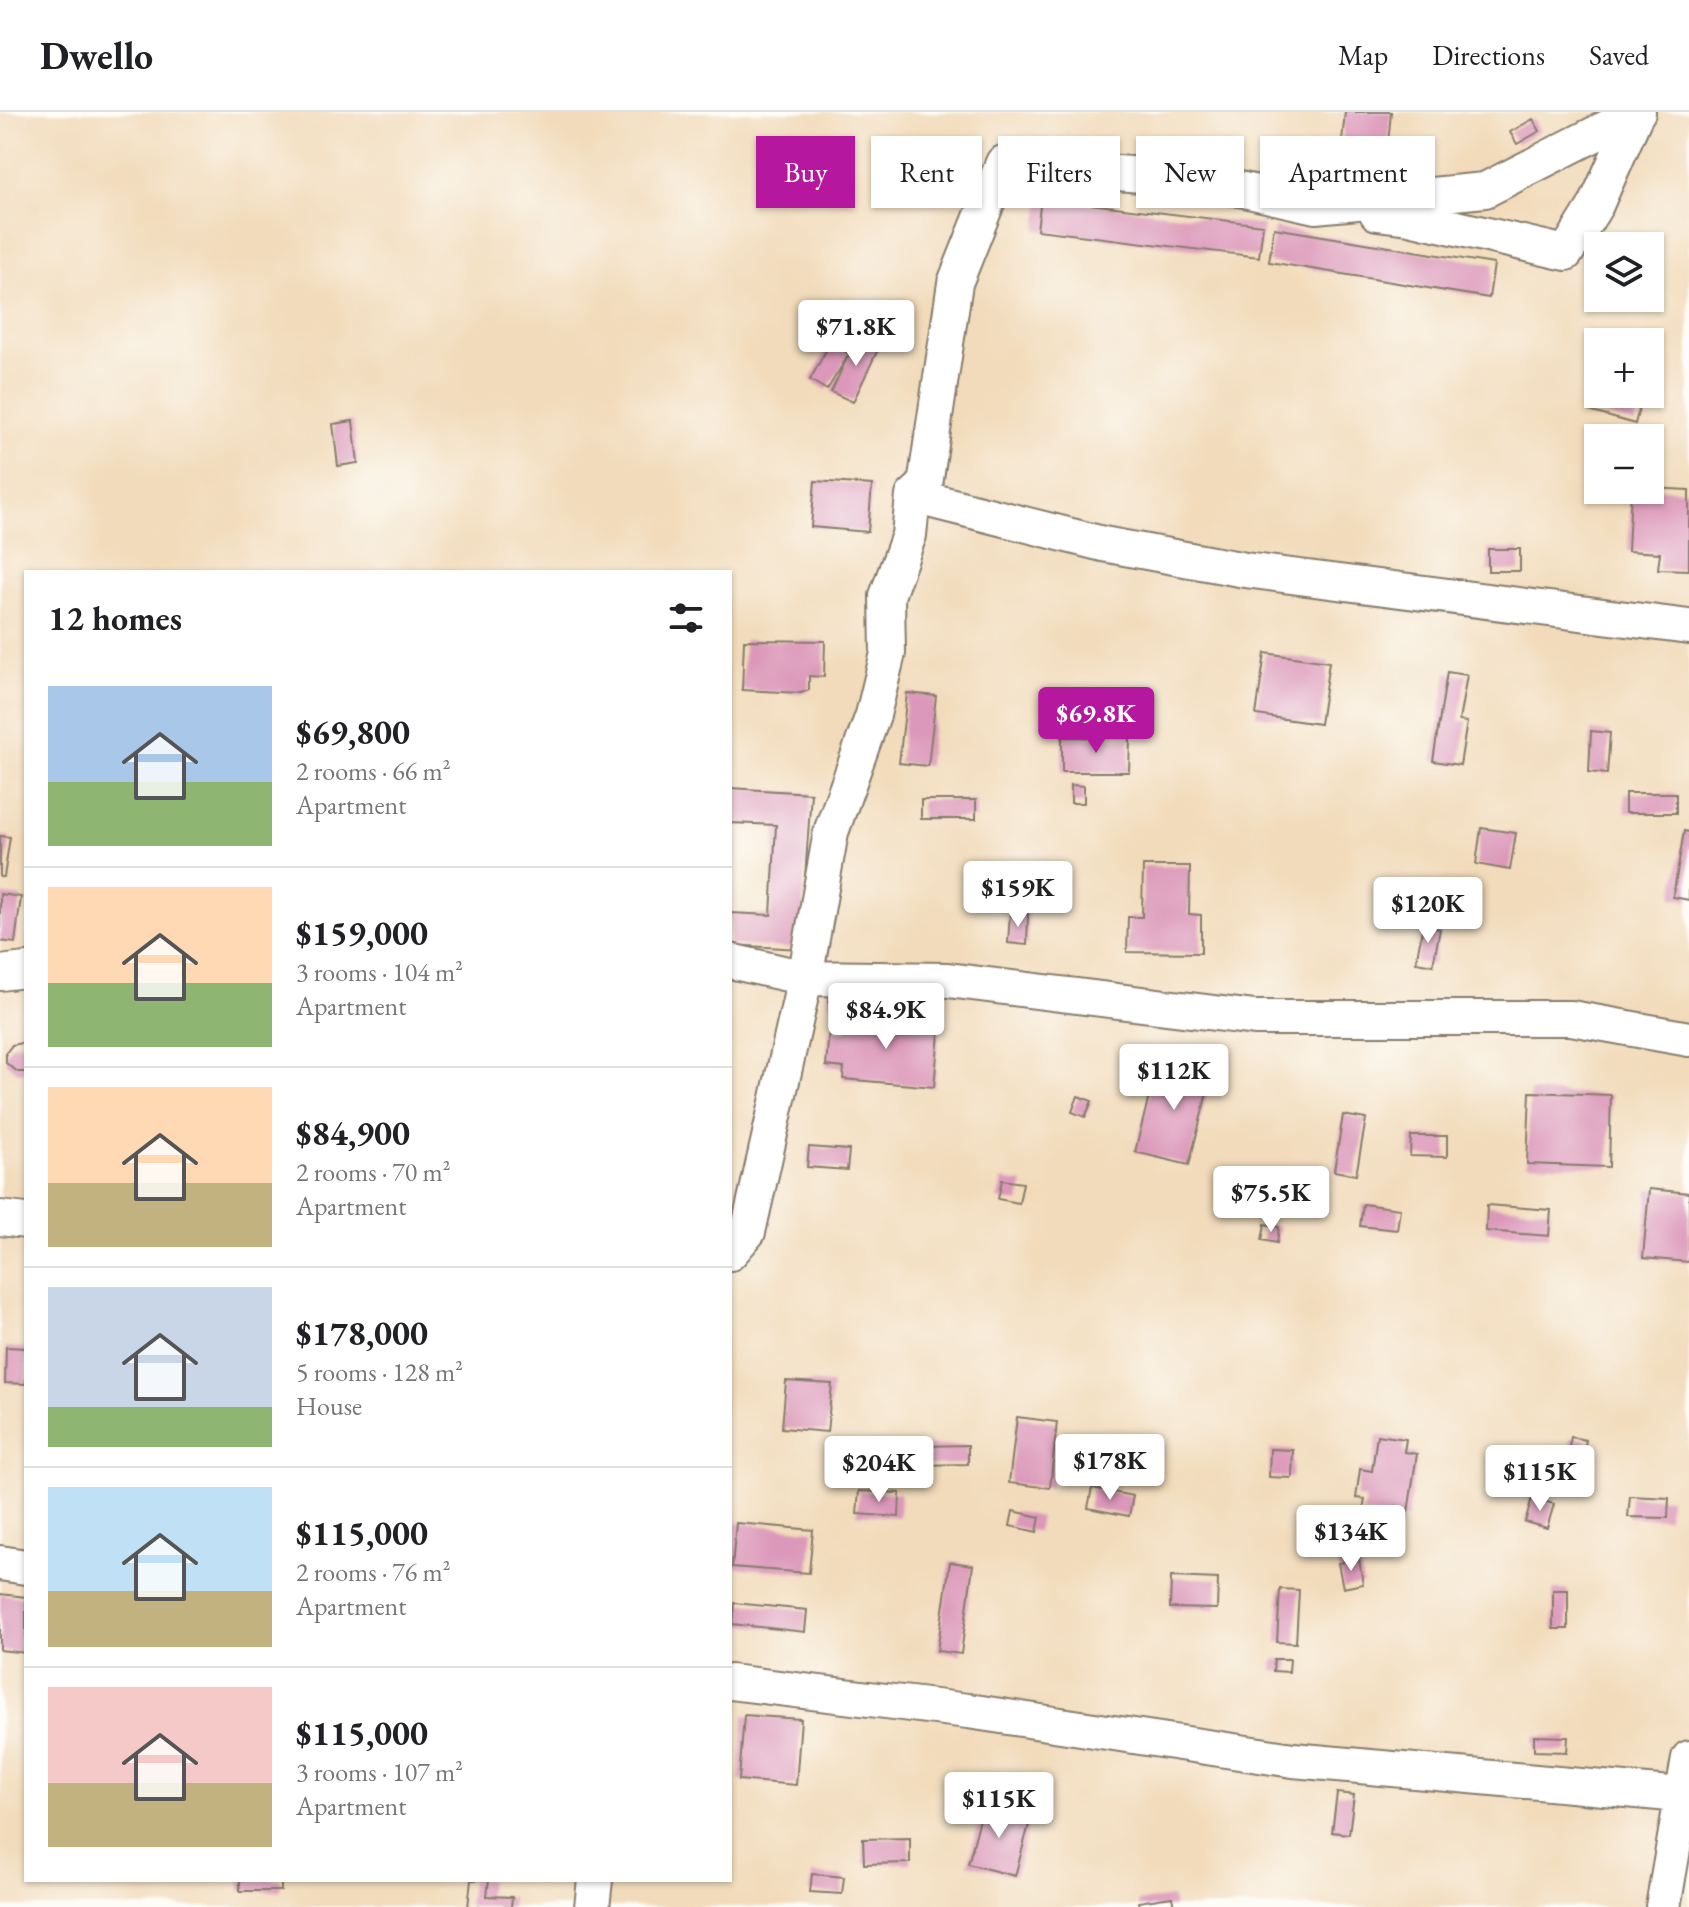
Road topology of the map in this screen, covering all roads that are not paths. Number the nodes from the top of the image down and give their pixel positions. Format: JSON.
{"nodes":[{"id":1,"x":1637,"y":112,"type":"edge"},
{"id":2,"x":1260,"y":194,"type":"edge"},
{"id":3,"x":1435,"y":195,"type":"edge"},
{"id":4,"x":1332,"y":208,"type":"edge"},
{"id":5,"x":913,"y":496,"type":"junction"},
{"id":6,"x":1689,"y":627,"type":"edge"},
{"id":7,"x":732,"y":961,"type":"edge"},
{"id":8,"x":24,"y":970,"type":"edge"},
{"id":9,"x":0,"y":973,"type":"edge"},
{"id":10,"x":805,"y":978,"type":"junction"},
{"id":11,"x":1685,"y":1032,"type":"edge"},
{"id":12,"x":0,"y":1218,"type":"edge"},
{"id":13,"x":24,"y":1221,"type":"edge"},
{"id":14,"x":732,"y":1251,"type":"edge"},
{"id":15,"x":0,"y":1563,"type":"edge"},
{"id":16,"x":24,"y":1567,"type":"edge"},
{"id":17,"x":732,"y":1682,"type":"edge"},
{"id":18,"x":1689,"y":1758,"type":"edge"},
{"id":19,"x":1681,"y":1795,"type":"junction"},
{"id":20,"x":595,"y":1882,"type":"edge"},
{"id":21,"x":592,"y":1907,"type":"edge"},
{"id":22,"x":1663,"y":1907,"type":"edge"}],
"edges":[{"from":1,"to":3,"type":"street"},
{"from":1,"to":4,"type":"street"},
{"from":2,"to":5,"type":"street"},
{"from":5,"to":6,"type":"street"},
{"from":5,"to":10,"type":"street"},
{"from":7,"to":10,"type":"street"},
{"from":8,"to":9,"type":"street"},
{"from":10,"to":11,"type":"street"},
{"from":10,"to":14,"type":"street"},
{"from":12,"to":13,"type":"street"},
{"from":15,"to":16,"type":"street"},
{"from":17,"to":19,"type":"street"},
{"from":18,"to":19,"type":"street"},
{"from":19,"to":22,"type":"street"},
{"from":20,"to":21,"type":"street"}]}
